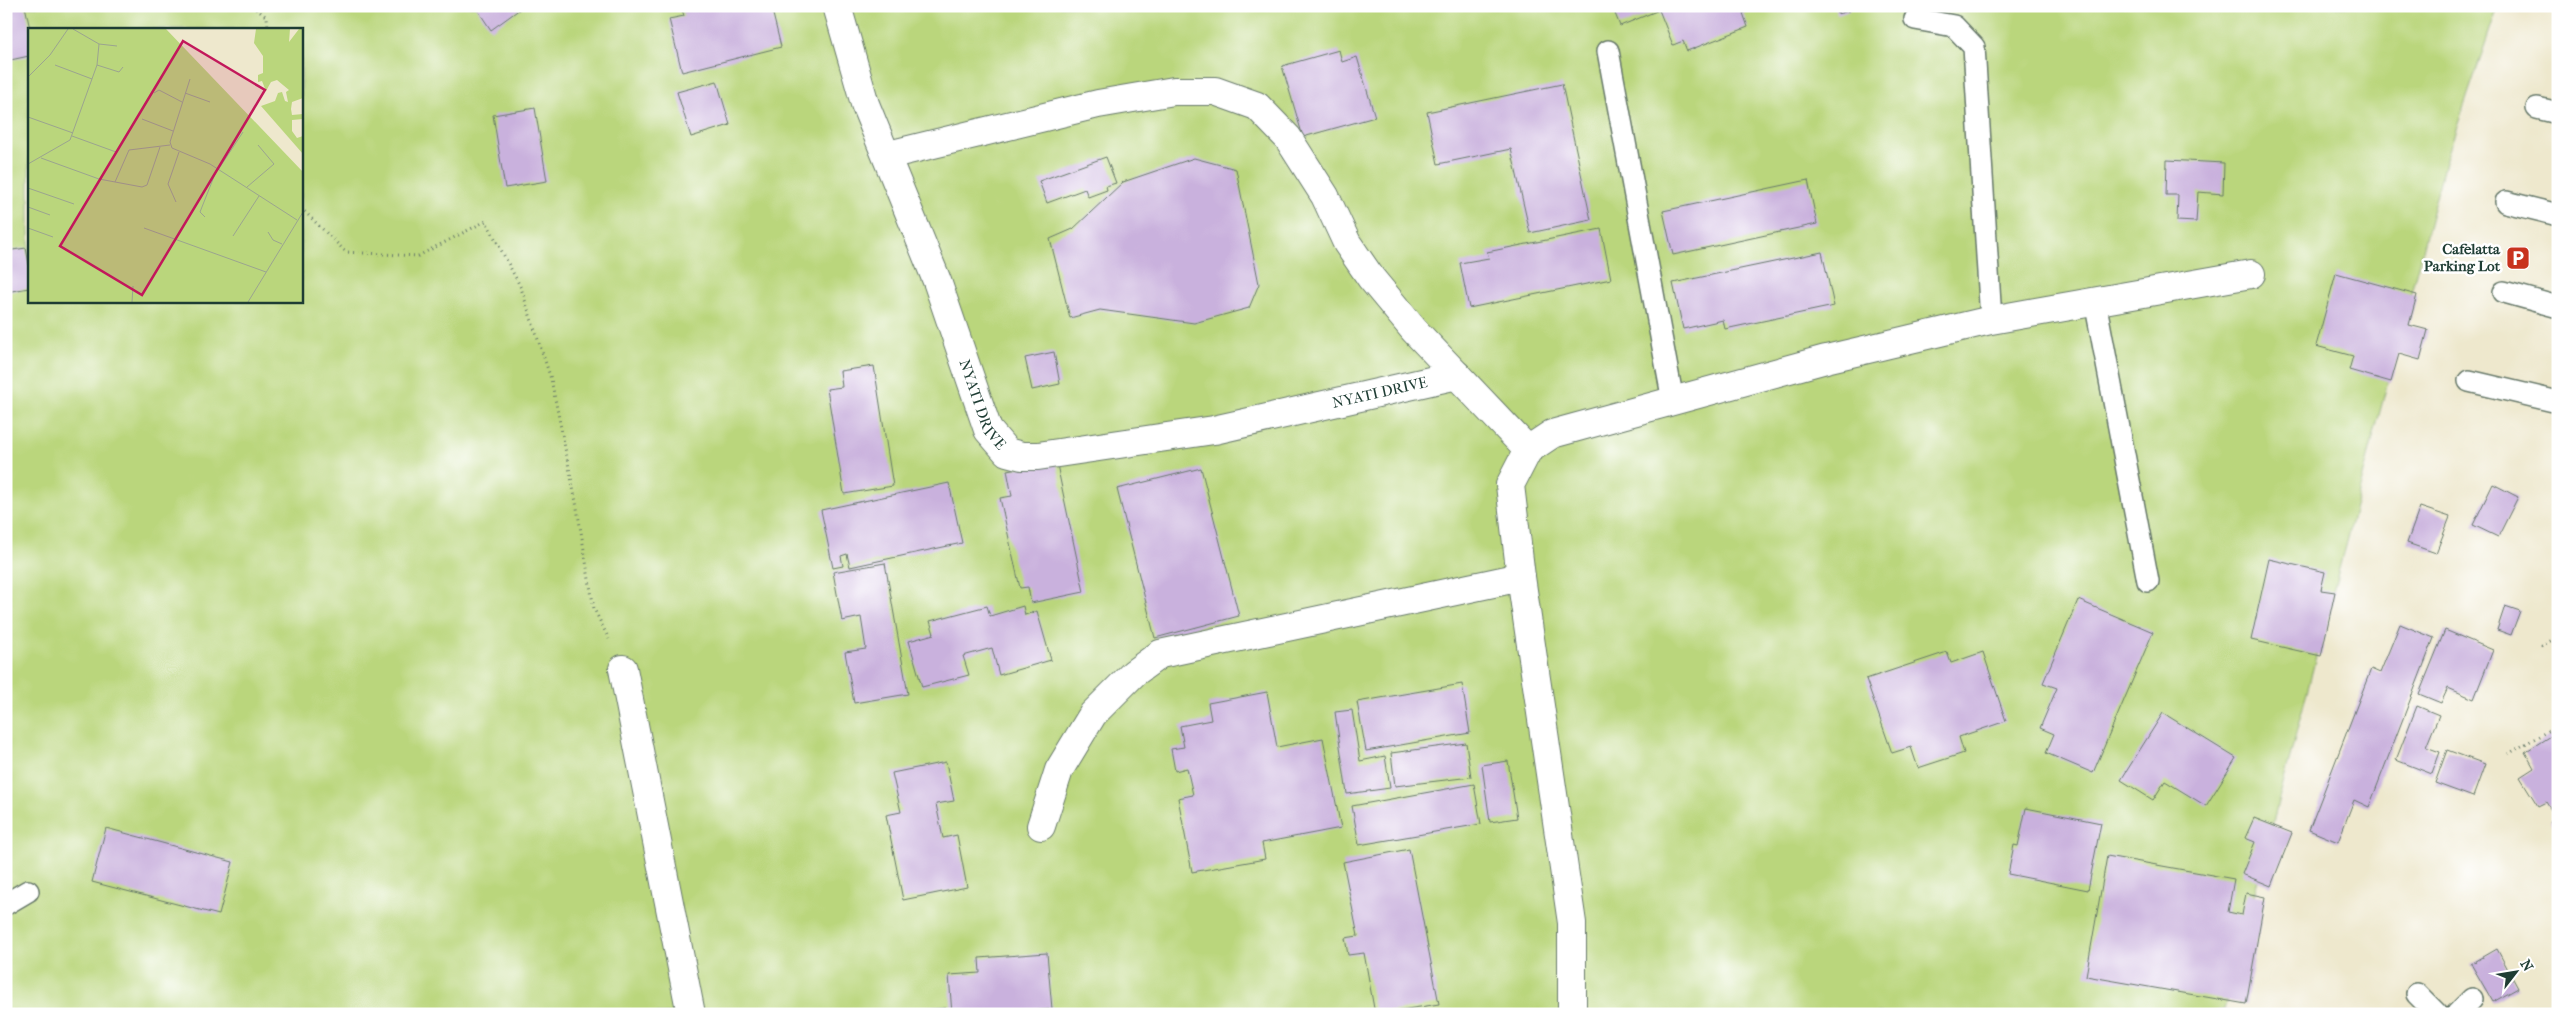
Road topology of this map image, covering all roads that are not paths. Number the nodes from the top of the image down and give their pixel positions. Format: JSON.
{"nodes":[{"id":1,"x":837,"y":6,"type":"edge"},
{"id":2,"x":1915,"y":19,"type":"dead end"},
{"id":3,"x":1608,"y":50,"type":"dead end"},
{"id":4,"x":2537,"y":108,"type":"dead end"},
{"id":5,"x":2558,"y":113,"type":"edge"},
{"id":6,"x":888,"y":155,"type":"junction"},
{"id":7,"x":2506,"y":202,"type":"dead end"},
{"id":8,"x":2558,"y":215,"type":"edge"},
{"id":9,"x":2251,"y":274,"type":"dead end"},
{"id":10,"x":2504,"y":292,"type":"dead end"},
{"id":11,"x":2095,"y":301,"type":"junction"},
{"id":12,"x":2558,"y":307,"type":"edge"},
{"id":13,"x":1991,"y":320,"type":"junction"},
{"id":14,"x":1457,"y":375,"type":"junction"},
{"id":15,"x":2469,"y":381,"type":"dead end"},
{"id":16,"x":1673,"y":400,"type":"junction"},
{"id":17,"x":2558,"y":402,"type":"edge"},
{"id":18,"x":1528,"y":450,"type":"junction"},
{"id":19,"x":1521,"y":577,"type":"junction"},
{"id":20,"x":2148,"y":581,"type":"dead end"},
{"id":21,"x":623,"y":669,"type":"road end"},
{"id":22,"x":1041,"y":826,"type":"dead end"},
{"id":23,"x":28,"y":891,"type":"dead end"},
{"id":24,"x":6,"y":904,"type":"edge"},
{"id":25,"x":2417,"y":994,"type":"dead end"},
{"id":26,"x":2472,"y":999,"type":"dead end"},
{"id":27,"x":1570,"y":1013,"type":"edge"},
{"id":28,"x":691,"y":1014,"type":"edge"},
{"id":29,"x":2437,"y":1014,"type":"edge"},
{"id":30,"x":2457,"y":1014,"type":"edge"}],
"edges":[{"from":1,"to":6,"type":"street","name":"NYATI DRIVE"},
{"from":2,"to":13,"type":"lane"},
{"from":3,"to":16,"type":"lane"},
{"from":4,"to":5,"type":"lane"},
{"from":6,"to":14,"type":"street"},
{"from":6,"to":14,"type":"street","name":"NYATI DRIVE"},
{"from":7,"to":8,"type":"lane"},
{"from":9,"to":11,"type":"street"},
{"from":10,"to":12,"type":"lane"},
{"from":11,"to":13,"type":"street"},
{"from":11,"to":20,"type":"lane"},
{"from":13,"to":16,"type":"street"},
{"from":14,"to":18,"type":"street"},
{"from":15,"to":17,"type":"lane"},
{"from":16,"to":18,"type":"street"},
{"from":18,"to":19,"type":"street"},
{"from":19,"to":22,"type":"street"},
{"from":19,"to":27,"type":"street"},
{"from":21,"to":28,"type":"street"},
{"from":23,"to":24,"type":"lane"},
{"from":25,"to":29,"type":"lane"},
{"from":26,"to":30,"type":"lane"}]}
